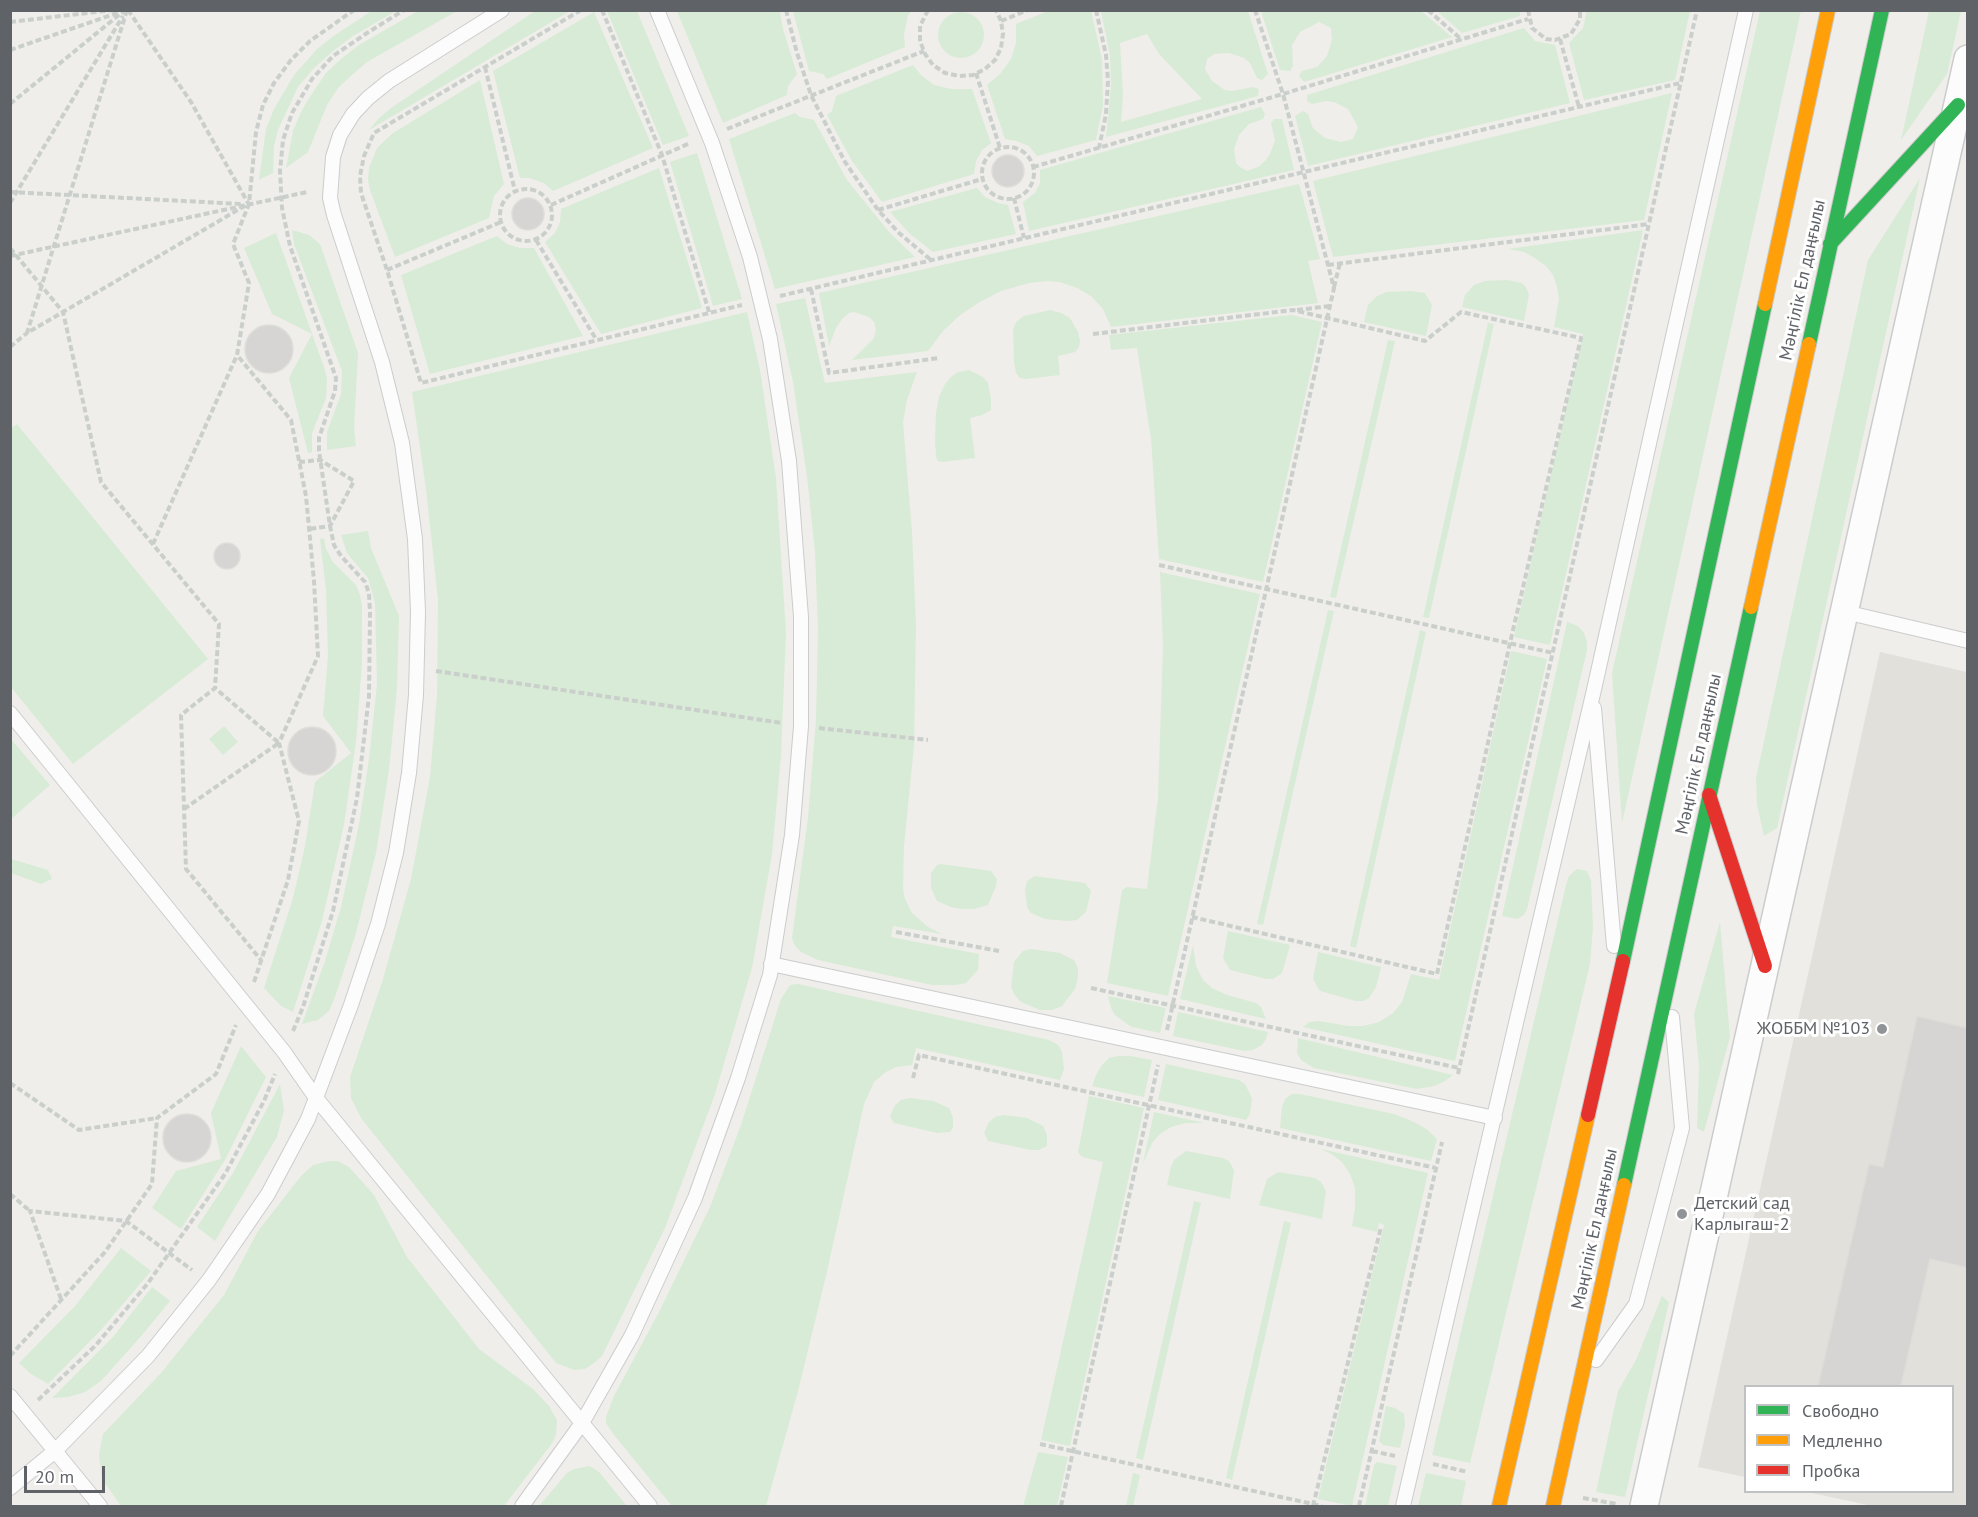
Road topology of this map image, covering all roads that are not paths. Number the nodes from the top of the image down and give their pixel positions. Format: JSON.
{"nodes":[{"id":1,"x":502,"y":10,"type":"edge"},
{"id":2,"x":657,"y":10,"type":"edge"},
{"id":3,"x":1746,"y":10,"type":"edge"},
{"id":4,"x":1828,"y":10,"type":"edge"},
{"id":5,"x":1882,"y":10,"type":"edge"},
{"id":6,"x":1968,"y":59,"type":"edge"},
{"id":7,"x":1958,"y":105,"type":"junction"},
{"id":8,"x":1829,"y":245,"type":"junction"},
{"id":9,"x":1845,"y":612,"type":"junction"},
{"id":10,"x":1968,"y":641,"type":"edge"},
{"id":11,"x":1593,"y":694,"type":"junction"},
{"id":12,"x":10,"y":713,"type":"edge"},
{"id":13,"x":1709,"y":795,"type":"junction"},
{"id":14,"x":771,"y":964,"type":"junction"},
{"id":15,"x":1765,"y":966,"type":"junction"},
{"id":16,"x":1669,"y":977,"type":"junction"},
{"id":17,"x":1618,"y":985,"type":"junction"},
{"id":18,"x":316,"y":1098,"type":"junction"},
{"id":19,"x":1495,"y":1118,"type":"junction"},
{"id":20,"x":1580,"y":1381,"type":"junction"},
{"id":21,"x":10,"y":1396,"type":"edge"},
{"id":22,"x":582,"y":1423,"type":"junction"},
{"id":23,"x":55,"y":1451,"type":"junction"},
{"id":24,"x":10,"y":1488,"type":"edge"},
{"id":25,"x":1554,"y":1500,"type":"edge"},
{"id":26,"x":1633,"y":1505,"type":"edge"},
{"id":27,"x":100,"y":1506,"type":"edge"},
{"id":28,"x":522,"y":1506,"type":"edge"},
{"id":29,"x":651,"y":1506,"type":"edge"},
{"id":30,"x":1403,"y":1506,"type":"edge"},
{"id":31,"x":1500,"y":1506,"type":"edge"}],
"edges":[{"from":1,"to":18,"type":"lane"},
{"from":2,"to":14,"type":"lane"},
{"from":3,"to":11,"type":"lane"},
{"from":4,"to":17,"type":"main road","name":"Мәңгілік Ел даңғылы"},
{"from":5,"to":8,"type":"main road","name":"Мәңгілік Ел даңғылы"},
{"from":6,"to":7,"type":"street"},
{"from":7,"to":8,"type":"main road"},
{"from":7,"to":9,"type":"street"},
{"from":8,"to":13,"type":"main road","name":"Мәңгілік Ел даңғылы"},
{"from":9,"to":10,"type":"lane"},
{"from":9,"to":15,"type":"street"},
{"from":11,"to":17,"type":"lane"},
{"from":11,"to":19,"type":"lane"},
{"from":12,"to":18,"type":"lane"},
{"from":13,"to":15,"type":"main road"},
{"from":13,"to":16,"type":"main road","name":"Мәңгілік Ел даңғылы"},
{"from":14,"to":19,"type":"lane"},
{"from":14,"to":22,"type":"lane"},
{"from":15,"to":26,"type":"street"},
{"from":16,"to":20,"type":"main road","name":"Мәңгілік Ел даңғылы"},
{"from":16,"to":20,"type":"lane"},
{"from":17,"to":31,"type":"main road","name":"Мәңгілік Ел даңғылы"},
{"from":18,"to":22,"type":"lane"},
{"from":18,"to":23,"type":"lane"},
{"from":19,"to":30,"type":"lane"},
{"from":20,"to":25,"type":"main road","name":"Мәңгілік Ел даңғылы"},
{"from":21,"to":23,"type":"lane"},
{"from":22,"to":28,"type":"lane"},
{"from":22,"to":29,"type":"lane"},
{"from":23,"to":24,"type":"lane"},
{"from":23,"to":27,"type":"lane"}]}
